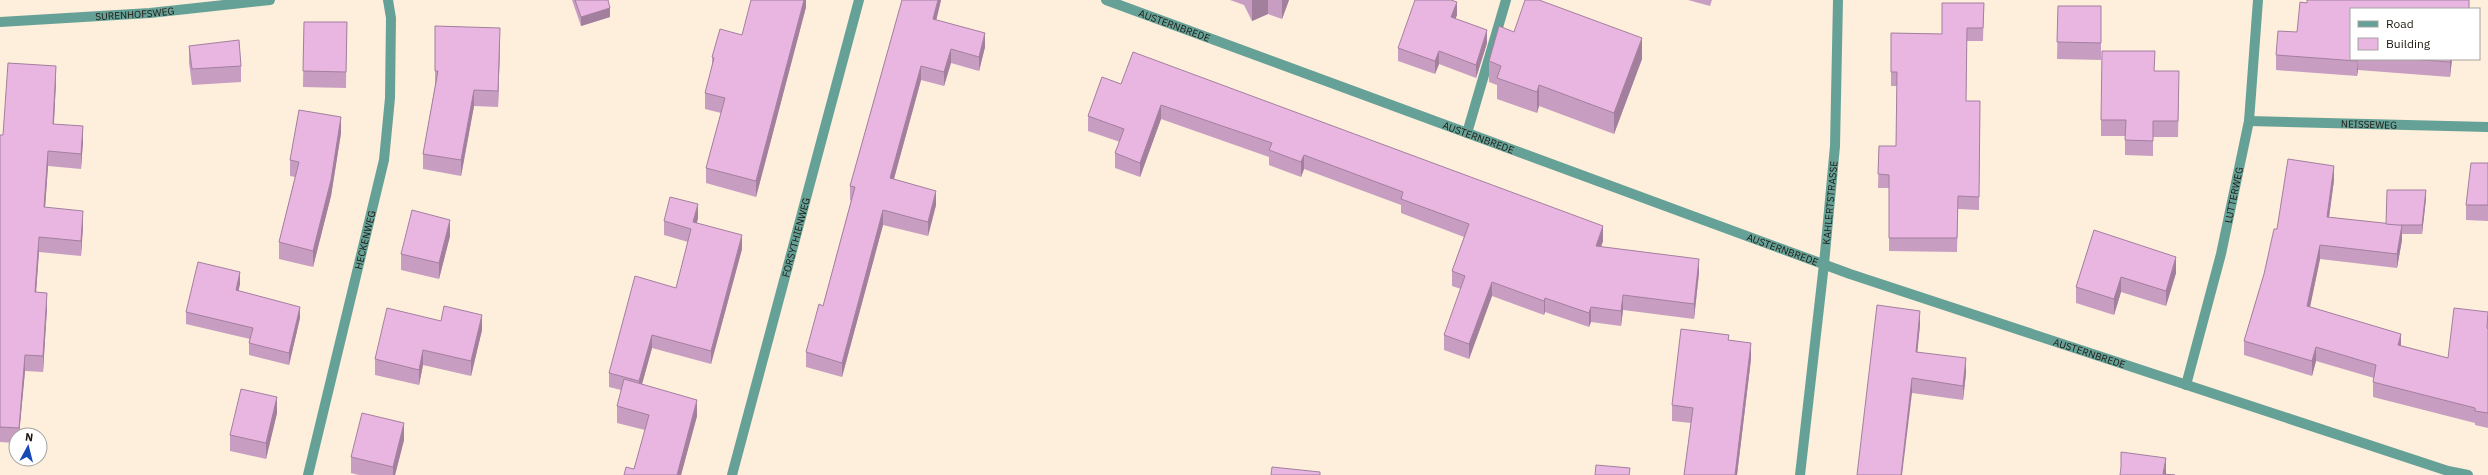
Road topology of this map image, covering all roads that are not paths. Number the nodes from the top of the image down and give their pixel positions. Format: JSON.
{"nodes":[{"id":1,"x":270,"y":0,"type":"edge"},
{"id":2,"x":388,"y":0,"type":"edge"},
{"id":3,"x":859,"y":0,"type":"edge"},
{"id":4,"x":1106,"y":0,"type":"edge"},
{"id":5,"x":1506,"y":0,"type":"edge"},
{"id":6,"x":1838,"y":0,"type":"edge"},
{"id":7,"x":2258,"y":0,"type":"edge"},
{"id":8,"x":0,"y":22,"type":"edge"},
{"id":9,"x":2249,"y":122,"type":"junction"},
{"id":10,"x":2488,"y":127,"type":"edge"},
{"id":11,"x":1467,"y":133,"type":"junction"},
{"id":12,"x":1824,"y":264,"type":"junction"},
{"id":13,"x":2186,"y":385,"type":"junction"},
{"id":14,"x":308,"y":475,"type":"edge"},
{"id":15,"x":732,"y":475,"type":"edge"},
{"id":16,"x":1800,"y":475,"type":"edge"},
{"id":17,"x":2468,"y":475,"type":"edge"}],
"edges":[{"from":1,"to":8,"type":"street","name":"SURENHOFSWEG"},
{"from":2,"to":14,"type":"street","name":"HECKENWEG"},
{"from":3,"to":15,"type":"street","name":"FORSYTHIENWEG"},
{"from":4,"to":11,"type":"street","name":"AUSTERNBREDE"},
{"from":5,"to":11,"type":"street"},
{"from":6,"to":12,"type":"street","name":"KAHLERTSTRASSE"},
{"from":7,"to":9,"type":"street","name":"LUTTERWEG"},
{"from":9,"to":10,"type":"street","name":"NEISSEWEG"},
{"from":9,"to":13,"type":"street","name":"LUTTERWEG"},
{"from":11,"to":12,"type":"street","name":"AUSTERNBREDE"},
{"from":12,"to":13,"type":"street","name":"AUSTERNBREDE"},
{"from":12,"to":16,"type":"street","name":"KAHLERTSTRASSE"},
{"from":13,"to":17,"type":"street","name":"AUSTERNBREDE"}]}
